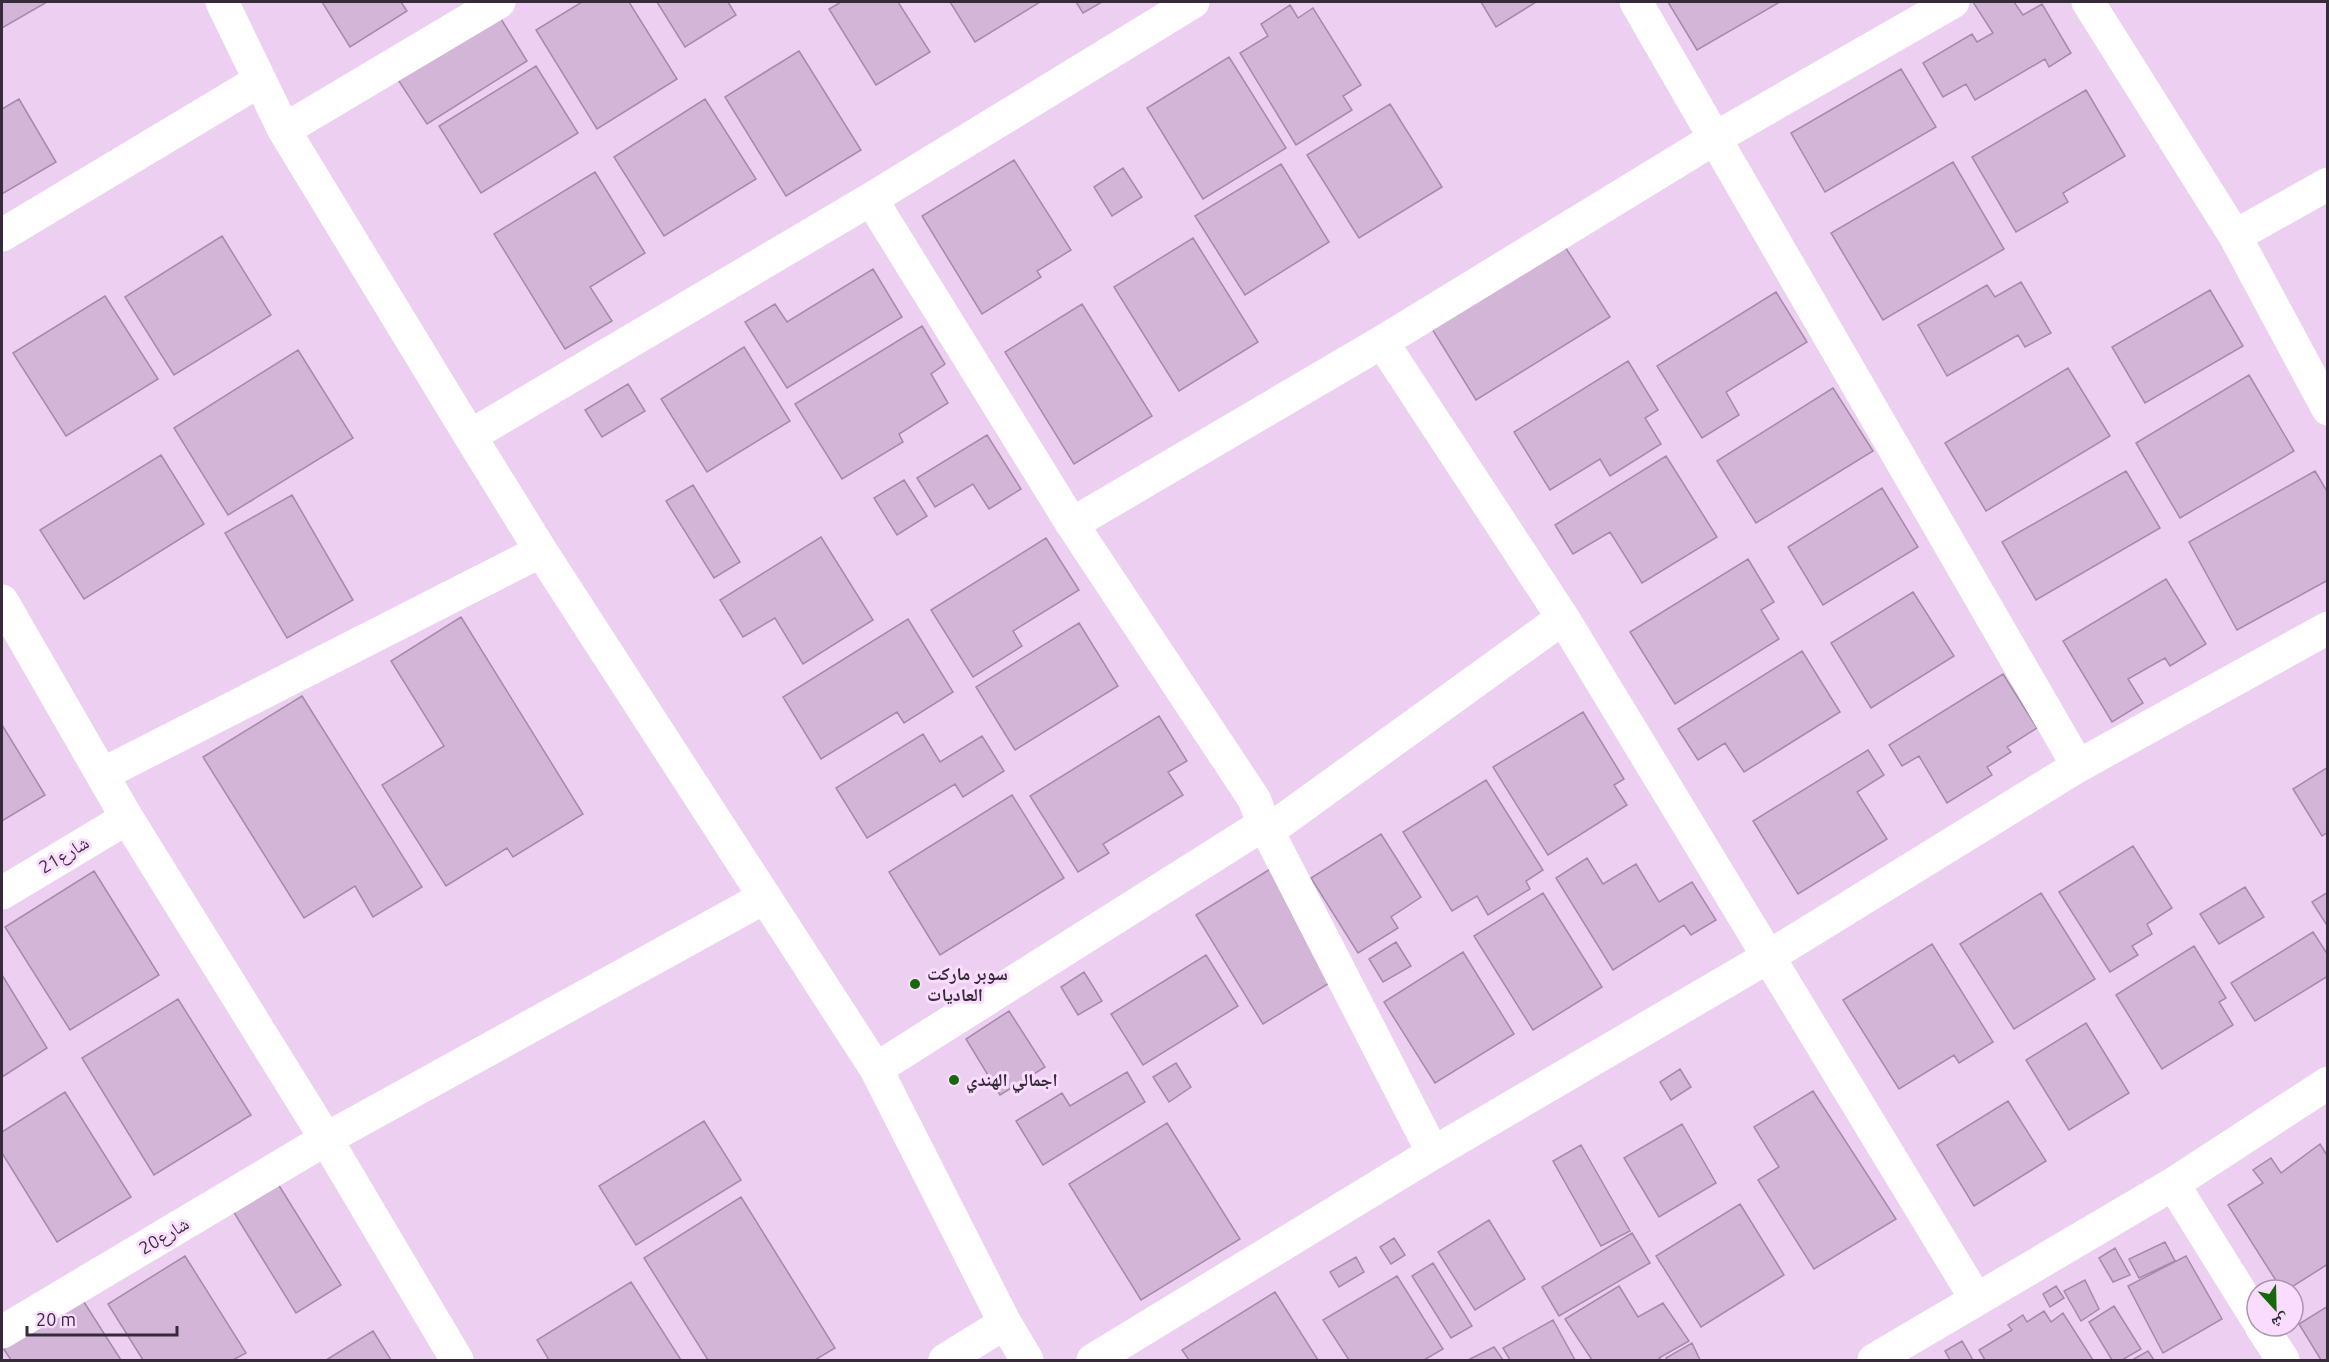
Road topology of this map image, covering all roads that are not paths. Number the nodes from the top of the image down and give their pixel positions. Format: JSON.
{"nodes":[{"id":1,"x":222,"y":2,"type":"edge"},
{"id":2,"x":499,"y":2,"type":"edge"},
{"id":3,"x":1193,"y":2,"type":"edge"},
{"id":4,"x":1636,"y":2,"type":"edge"},
{"id":5,"x":1953,"y":2,"type":"edge"},
{"id":6,"x":2088,"y":2,"type":"edge"},
{"id":7,"x":259,"y":81,"type":"junction"},
{"id":8,"x":284,"y":130,"type":"junction"},
{"id":9,"x":1716,"y":137,"type":"junction"},
{"id":10,"x":2328,"y":184,"type":"edge"},
{"id":11,"x":871,"y":199,"type":"junction"},
{"id":12,"x":2,"y":235,"type":"edge"},
{"id":13,"x":2235,"y":236,"type":"junction"},
{"id":14,"x":1382,"y":342,"type":"junction"},
{"id":15,"x":2328,"y":409,"type":"edge"},
{"id":16,"x":470,"y":436,"type":"junction"},
{"id":17,"x":1072,"y":524,"type":"junction"},
{"id":18,"x":541,"y":551,"type":"junction"},
{"id":19,"x":2,"y":601,"type":"edge"},
{"id":20,"x":1563,"y":618,"type":"junction"},
{"id":21,"x":2328,"y":628,"type":"edge"},
{"id":22,"x":2078,"y":766,"type":"junction"},
{"id":23,"x":103,"y":774,"type":"junction"},
{"id":24,"x":127,"y":818,"type":"junction"},
{"id":25,"x":1264,"y":824,"type":"junction"},
{"id":26,"x":2,"y":893,"type":"edge"},
{"id":27,"x":765,"y":897,"type":"junction"},
{"id":28,"x":1768,"y":957,"type":"junction"},
{"id":29,"x":876,"y":1069,"type":"junction"},
{"id":30,"x":2328,"y":1083,"type":"edge"},
{"id":31,"x":326,"y":1139,"type":"junction"},
{"id":32,"x":1433,"y":1153,"type":"junction"},
{"id":33,"x":2173,"y":1184,"type":"junction"},
{"id":34,"x":1976,"y":1299,"type":"junction"},
{"id":35,"x":2245,"y":1300,"type":"edge"},
{"id":36,"x":1005,"y":1323,"type":"junction"},
{"id":37,"x":2,"y":1332,"type":"edge"},
{"id":38,"x":2269,"y":1338,"type":"edge"},
{"id":39,"x":457,"y":1360,"type":"edge"},
{"id":40,"x":945,"y":1360,"type":"edge"},
{"id":41,"x":1027,"y":1360,"type":"edge"},
{"id":42,"x":1094,"y":1360,"type":"edge"},
{"id":43,"x":1874,"y":1360,"type":"edge"},
{"id":44,"x":2283,"y":1360,"type":"edge"}],
"edges":[{"from":1,"to":7,"type":"street"},
{"from":2,"to":8,"type":"street"},
{"from":3,"to":11,"type":"street"},
{"from":4,"to":9,"type":"street"},
{"from":5,"to":9,"type":"street"},
{"from":6,"to":13,"type":"street"},
{"from":7,"to":8,"type":"street"},
{"from":7,"to":12,"type":"street"},
{"from":8,"to":16,"type":"street"},
{"from":9,"to":14,"type":"street"},
{"from":9,"to":22,"type":"street"},
{"from":10,"to":13,"type":"street"},
{"from":11,"to":16,"type":"street"},
{"from":11,"to":17,"type":"street"},
{"from":13,"to":15,"type":"street"},
{"from":14,"to":17,"type":"street"},
{"from":14,"to":20,"type":"street"},
{"from":16,"to":18,"type":"street"},
{"from":17,"to":25,"type":"street"},
{"from":18,"to":23,"type":"street"},
{"from":18,"to":27,"type":"street"},
{"from":19,"to":23,"type":"street"},
{"from":20,"to":25,"type":"street"},
{"from":20,"to":28,"type":"street"},
{"from":21,"to":22,"type":"street"},
{"from":22,"to":28,"type":"street"},
{"from":23,"to":24,"type":"street"},
{"from":24,"to":26,"type":"street","name":"شارع21"},
{"from":24,"to":31,"type":"street"},
{"from":25,"to":29,"type":"street"},
{"from":25,"to":32,"type":"street"},
{"from":27,"to":29,"type":"street"},
{"from":27,"to":31,"type":"street","name":"شارع20"},
{"from":28,"to":32,"type":"street"},
{"from":28,"to":34,"type":"street"},
{"from":29,"to":36,"type":"street"},
{"from":30,"to":33,"type":"street"},
{"from":31,"to":37,"type":"street","name":"شارع20"},
{"from":31,"to":39,"type":"street"},
{"from":32,"to":42,"type":"street"},
{"from":33,"to":34,"type":"street"},
{"from":33,"to":35,"type":"street"},
{"from":34,"to":43,"type":"street"},
{"from":36,"to":40,"type":"street"},
{"from":36,"to":41,"type":"street"},
{"from":38,"to":44,"type":"street"}]}
